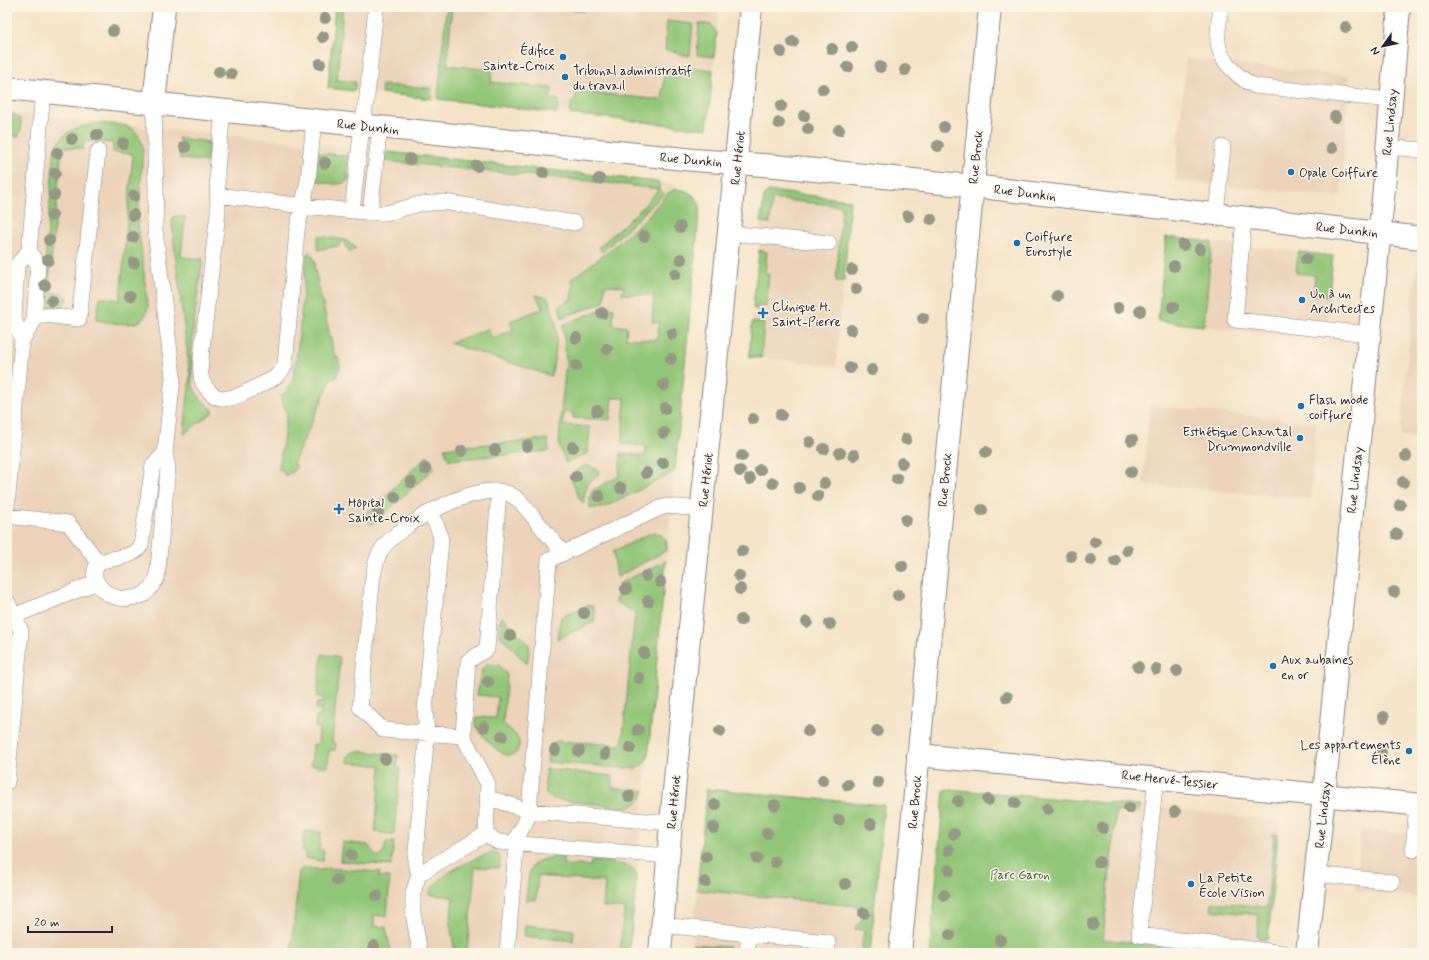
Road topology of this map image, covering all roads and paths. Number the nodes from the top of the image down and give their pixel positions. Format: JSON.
{"nodes":[{"id":1,"x":164,"y":7,"type":"edge"},
{"id":2,"x":376,"y":7,"type":"edge"},
{"id":3,"x":751,"y":7,"type":"edge"},
{"id":4,"x":990,"y":7,"type":"edge"},
{"id":5,"x":1221,"y":7,"type":"edge"},
{"id":6,"x":1399,"y":7,"type":"edge"},
{"id":7,"x":7,"y":88,"type":"edge"},
{"id":8,"x":43,"y":92,"type":"junction"},
{"id":9,"x":1390,"y":100,"type":"junction"},
{"id":10,"x":154,"y":103,"type":"junction"},
{"id":11,"x":223,"y":111,"type":"junction"},
{"id":12,"x":314,"y":121,"type":"junction"},
{"id":13,"x":371,"y":126,"type":"junction"},
{"id":14,"x":1223,"y":146,"type":"dead end"},
{"id":15,"x":1387,"y":147,"type":"junction"},
{"id":16,"x":1422,"y":150,"type":"edge"},
{"id":17,"x":98,"y":152,"type":"dead end"},
{"id":18,"x":736,"y":163,"type":"junction"},
{"id":19,"x":972,"y":186,"type":"junction"},
{"id":20,"x":218,"y":195,"type":"junction"},
{"id":21,"x":303,"y":206,"type":"junction"},
{"id":22,"x":352,"y":211,"type":"junction"},
{"id":23,"x":370,"y":213,"type":"junction"},
{"id":24,"x":1216,"y":214,"type":"junction"},
{"id":25,"x":1244,"y":218,"type":"junction"},
{"id":26,"x":575,"y":223,"type":"dead end"},
{"id":27,"x":729,"y":233,"type":"junction"},
{"id":28,"x":1379,"y":233,"type":"junction"},
{"id":29,"x":1422,"y":238,"type":"edge"},
{"id":30,"x":828,"y":243,"type":"dead end"},
{"id":31,"x":29,"y":251,"type":"junction"},
{"id":32,"x":35,"y":314,"type":"junction"},
{"id":33,"x":1369,"y":334,"type":"junction"},
{"id":34,"x":22,"y":340,"type":"junction"},
{"id":35,"x":165,"y":453,"type":"junction"},
{"id":36,"x":499,"y":491,"type":"junction"},
{"id":37,"x":7,"y":506,"type":"edge"},
{"id":38,"x":702,"y":509,"type":"junction"},
{"id":39,"x":429,"y":513,"type":"junction"},
{"id":40,"x":7,"y":516,"type":"edge"},
{"id":41,"x":563,"y":553,"type":"junction"},
{"id":42,"x":99,"y":563,"type":"junction"},
{"id":43,"x":97,"y":582,"type":"junction"},
{"id":44,"x":7,"y":601,"type":"edge"},
{"id":45,"x":14,"y":616,"type":"junction"},
{"id":46,"x":427,"y":733,"type":"junction"},
{"id":47,"x":463,"y":736,"type":"junction"},
{"id":48,"x":918,"y":755,"type":"junction"},
{"id":49,"x":1156,"y":778,"type":"junction"},
{"id":50,"x":7,"y":782,"type":"edge"},
{"id":51,"x":1324,"y":795,"type":"junction"},
{"id":52,"x":487,"y":799,"type":"junction"},
{"id":53,"x":1420,"y":804,"type":"edge"},
{"id":54,"x":529,"y":811,"type":"junction"},
{"id":55,"x":671,"y":823,"type":"junction"},
{"id":56,"x":486,"y":834,"type":"junction"},
{"id":57,"x":516,"y":843,"type":"junction"},
{"id":58,"x":1413,"y":850,"type":"dead end"},
{"id":59,"x":668,"y":856,"type":"junction"},
{"id":60,"x":419,"y":874,"type":"junction"},
{"id":61,"x":1315,"y":874,"type":"junction"},
{"id":62,"x":1392,"y":882,"type":"dead end"},
{"id":63,"x":662,"y":925,"type":"junction"},
{"id":64,"x":749,"y":934,"type":"junction"},
{"id":65,"x":420,"y":953,"type":"edge"},
{"id":66,"x":507,"y":953,"type":"edge"},
{"id":67,"x":660,"y":953,"type":"edge"},
{"id":68,"x":747,"y":953,"type":"edge"},
{"id":69,"x":827,"y":953,"type":"edge"},
{"id":70,"x":900,"y":953,"type":"edge"},
{"id":71,"x":1284,"y":953,"type":"edge"},
{"id":72,"x":1307,"y":953,"type":"edge"}],
"edges":[{"from":1,"to":10,"type":"street"},
{"from":2,"to":13,"type":"lane"},
{"from":3,"to":18,"type":"street","name":"Rue Hériot"},
{"from":4,"to":19,"type":"street","name":"Rue Brock"},
{"from":5,"to":9,"type":"lane"},
{"from":6,"to":9,"type":"street","name":"Rue Lindsay"},
{"from":7,"to":8,"type":"street","name":"Rue Dunkin"},
{"from":8,"to":10,"type":"street","name":"Rue Dunkin"},
{"from":8,"to":31,"type":"lane"},
{"from":9,"to":15,"type":"street","name":"Rue Lindsay"},
{"from":10,"to":11,"type":"street","name":"Rue Dunkin"},
{"from":10,"to":35,"type":"lane"},
{"from":11,"to":12,"type":"street","name":"Rue Dunkin"},
{"from":11,"to":20,"type":"lane"},
{"from":12,"to":13,"type":"street","name":"Rue Dunkin"},
{"from":12,"to":21,"type":"lane"},
{"from":13,"to":18,"type":"street","name":"Rue Dunkin"},
{"from":13,"to":22,"type":"lane"},
{"from":13,"to":23,"type":"lane"},
{"from":14,"to":24,"type":"lane"},
{"from":15,"to":16,"type":"lane"},
{"from":15,"to":28,"type":"street","name":"Rue Lindsay"},
{"from":17,"to":32,"type":"lane"},
{"from":18,"to":19,"type":"street","name":"Rue Dunkin"},
{"from":18,"to":27,"type":"street","name":"Rue Hériot"},
{"from":19,"to":24,"type":"street","name":"Rue Dunkin"},
{"from":19,"to":48,"type":"street","name":"Rue Brock"},
{"from":20,"to":21,"type":"lane"},
{"from":20,"to":21,"type":"lane"},
{"from":21,"to":22,"type":"lane"},
{"from":22,"to":23,"type":"lane"},
{"from":23,"to":26,"type":"lane"},
{"from":24,"to":25,"type":"street","name":"Rue Dunkin"},
{"from":25,"to":28,"type":"street","name":"Rue Dunkin"},
{"from":25,"to":33,"type":"lane"},
{"from":27,"to":30,"type":"lane"},
{"from":27,"to":38,"type":"street","name":"Rue Hériot"},
{"from":28,"to":29,"type":"street","name":"Rue Dunkin"},
{"from":28,"to":33,"type":"street","name":"Rue Lindsay"},
{"from":31,"to":32,"type":"lane"},
{"from":31,"to":34,"type":"lane"},
{"from":32,"to":34,"type":"lane"},
{"from":33,"to":51,"type":"street","name":"Rue Lindsay"},
{"from":34,"to":37,"type":"lane"},
{"from":35,"to":42,"type":"lane"},
{"from":35,"to":43,"type":"lane"},
{"from":36,"to":39,"type":"lane"},
{"from":36,"to":41,"type":"lane"},
{"from":36,"to":47,"type":"lane"},
{"from":38,"to":41,"type":"lane"},
{"from":38,"to":55,"type":"street","name":"Rue Hériot"},
{"from":39,"to":46,"type":"lane"},
{"from":39,"to":46,"type":"lane"},
{"from":40,"to":42,"type":"lane"},
{"from":41,"to":54,"type":"lane"},
{"from":42,"to":43,"type":"lane"},
{"from":43,"to":45,"type":"lane"},
{"from":44,"to":45,"type":"lane"},
{"from":45,"to":50,"type":"lane"},
{"from":46,"to":47,"type":"lane"},
{"from":46,"to":60,"type":"lane"},
{"from":47,"to":52,"type":"lane"},
{"from":48,"to":49,"type":"street","name":"Rue Hervé-Tessier"},
{"from":48,"to":70,"type":"street","name":"Rue Brock"},
{"from":49,"to":51,"type":"street","name":"Rue Hervé-Tessier"},
{"from":49,"to":71,"type":"lane"},
{"from":51,"to":53,"type":"street","name":"Rue Hervé-Tessier"},
{"from":51,"to":61,"type":"street","name":"Rue Lindsay"},
{"from":52,"to":54,"type":"lane"},
{"from":52,"to":56,"type":"lane"},
{"from":53,"to":58,"type":"lane"},
{"from":54,"to":55,"type":"lane"},
{"from":54,"to":57,"type":"lane"},
{"from":55,"to":59,"type":"street","name":"Rue Hériot"},
{"from":56,"to":57,"type":"lane"},
{"from":56,"to":60,"type":"lane"},
{"from":57,"to":59,"type":"lane"},
{"from":57,"to":66,"type":"lane"},
{"from":59,"to":63,"type":"street","name":"Rue Hériot"},
{"from":60,"to":65,"type":"lane"},
{"from":61,"to":62,"type":"lane"},
{"from":61,"to":72,"type":"street","name":"Rue Lindsay"},
{"from":63,"to":64,"type":"lane"},
{"from":63,"to":67,"type":"street","name":"Rue Hériot"},
{"from":64,"to":68,"type":"lane"},
{"from":64,"to":69,"type":"lane"}]}
